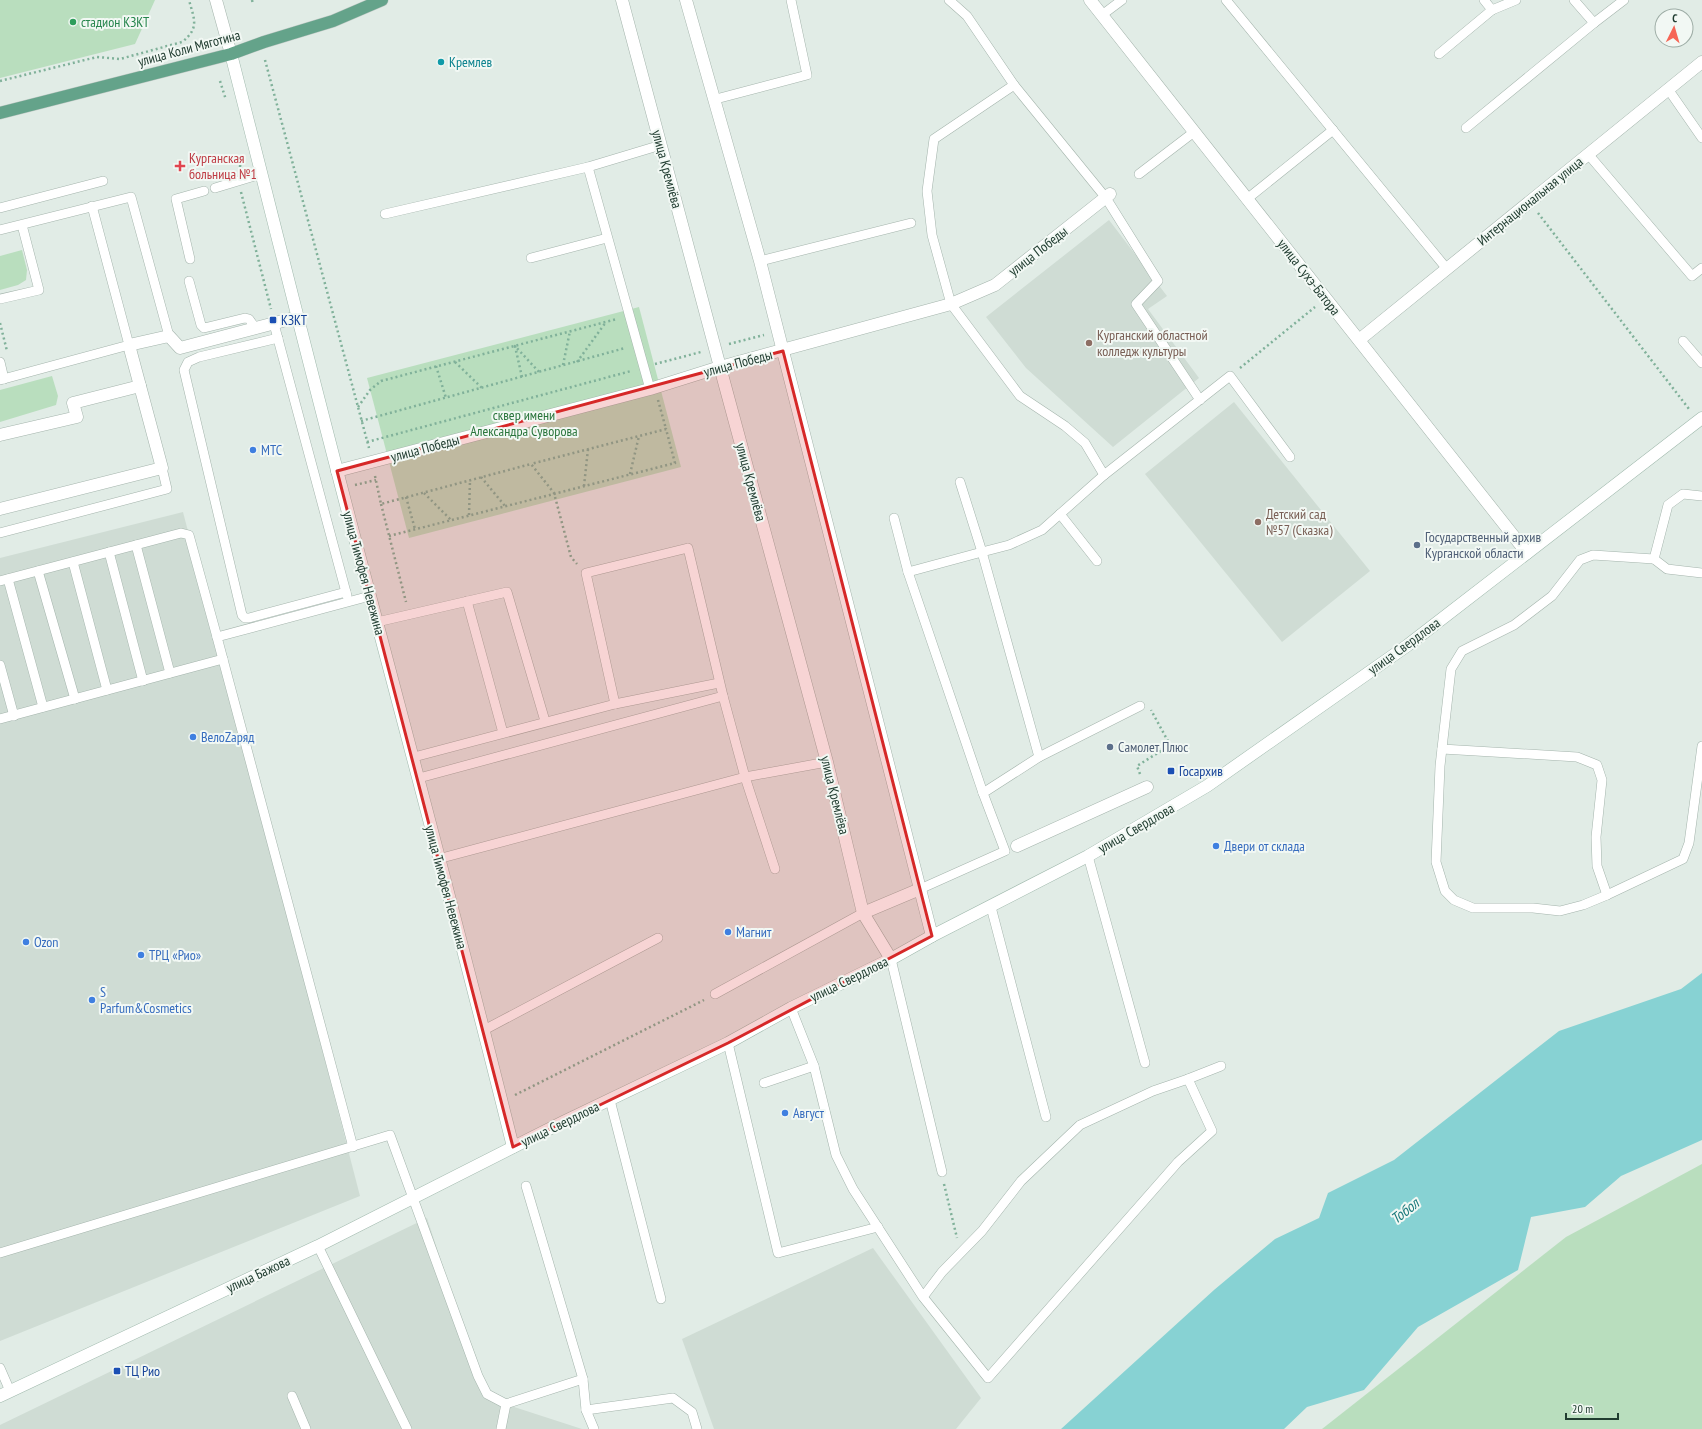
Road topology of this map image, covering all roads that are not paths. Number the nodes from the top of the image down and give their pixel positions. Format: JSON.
{"nodes":[{"id":1,"x":216,"y":0,"type":"edge"},
{"id":2,"x":382,"y":0,"type":"edge"},
{"id":3,"x":622,"y":0,"type":"edge"},
{"id":4,"x":686,"y":0,"type":"edge"},
{"id":5,"x":791,"y":0,"type":"edge"},
{"id":6,"x":949,"y":0,"type":"edge"},
{"id":7,"x":1090,"y":0,"type":"edge"},
{"id":8,"x":1122,"y":0,"type":"edge"},
{"id":9,"x":1226,"y":0,"type":"edge"},
{"id":10,"x":1484,"y":0,"type":"edge"},
{"id":11,"x":1516,"y":0,"type":"edge"},
{"id":12,"x":1574,"y":0,"type":"edge"},
{"id":13,"x":1624,"y":0,"type":"edge"},
{"id":14,"x":1492,"y":10,"type":"junction"},
{"id":15,"x":1102,"y":15,"type":"junction"},
{"id":16,"x":1594,"y":24,"type":"junction"},
{"id":17,"x":231,"y":54,"type":"junction"},
{"id":18,"x":1439,"y":54,"type":"dead end"},
{"id":19,"x":1702,"y":62,"type":"edge"},
{"id":20,"x":1014,"y":86,"type":"junction"},
{"id":21,"x":1668,"y":89,"type":"junction"},
{"id":22,"x":716,"y":99,"type":"junction"},
{"id":23,"x":0,"y":112,"type":"edge"},
{"id":24,"x":1466,"y":128,"type":"dead end"},
{"id":25,"x":1332,"y":130,"type":"junction"},
{"id":26,"x":1194,"y":132,"type":"junction"},
{"id":27,"x":1702,"y":138,"type":"edge"},
{"id":28,"x":661,"y":146,"type":"junction"},
{"id":29,"x":1588,"y":154,"type":"junction"},
{"id":30,"x":588,"y":166,"type":"junction"},
{"id":31,"x":261,"y":174,"type":"junction"},
{"id":32,"x":1139,"y":174,"type":"dead end"},
{"id":33,"x":103,"y":181,"type":"dead end"},
{"id":34,"x":215,"y":188,"type":"dead end"},
{"id":35,"x":204,"y":191,"type":"dead end"},
{"id":36,"x":1108,"y":196,"type":"junction"},
{"id":37,"x":1247,"y":199,"type":"junction"},
{"id":38,"x":92,"y":206,"type":"junction"},
{"id":39,"x":0,"y":208,"type":"edge"},
{"id":40,"x":385,"y":214,"type":"dead end"},
{"id":41,"x":911,"y":223,"type":"dead end"},
{"id":42,"x":22,"y":225,"type":"junction"},
{"id":43,"x":0,"y":230,"type":"edge"},
{"id":44,"x":607,"y":238,"type":"junction"},
{"id":45,"x":531,"y":258,"type":"dead end"},
{"id":46,"x":190,"y":259,"type":"dead end"},
{"id":47,"x":760,"y":261,"type":"junction"},
{"id":48,"x":1702,"y":268,"type":"edge"},
{"id":49,"x":1447,"y":269,"type":"junction"},
{"id":50,"x":189,"y":281,"type":"dead end"},
{"id":51,"x":0,"y":299,"type":"edge"},
{"id":52,"x":951,"y":304,"type":"junction"},
{"id":53,"x":298,"y":317,"type":"junction"},
{"id":54,"x":274,"y":324,"type":"junction"},
{"id":55,"x":256,"y":329,"type":"junction"},
{"id":56,"x":169,"y":336,"type":"junction"},
{"id":57,"x":278,"y":338,"type":"junction"},
{"id":58,"x":1359,"y":340,"type":"junction"},
{"id":59,"x":1683,"y":341,"type":"dead end"},
{"id":60,"x":129,"y":345,"type":"junction"},
{"id":61,"x":784,"y":351,"type":"junction"},
{"id":62,"x":1702,"y":363,"type":"edge"},
{"id":63,"x":1,"y":365,"type":"edge"},
{"id":64,"x":720,"y":367,"type":"junction"},
{"id":65,"x":2,"y":379,"type":"edge"},
{"id":66,"x":140,"y":386,"type":"junction"},
{"id":67,"x":652,"y":388,"type":"junction"},
{"id":68,"x":1200,"y":400,"type":"junction"},
{"id":69,"x":1700,"y":419,"type":"edge"},
{"id":70,"x":0,"y":435,"type":"edge"},
{"id":71,"x":1290,"y":458,"type":"dead end"},
{"id":72,"x":162,"y":468,"type":"junction"},
{"id":73,"x":337,"y":471,"type":"junction"},
{"id":74,"x":1104,"y":475,"type":"junction"},
{"id":75,"x":960,"y":482,"type":"dead end"},
{"id":76,"x":1702,"y":496,"type":"edge"},
{"id":77,"x":0,"y":509,"type":"edge"},
{"id":78,"x":1060,"y":514,"type":"junction"},
{"id":79,"x":894,"y":518,"type":"dead end"},
{"id":80,"x":0,"y":533,"type":"edge"},
{"id":81,"x":136,"y":545,"type":"junction"},
{"id":82,"x":109,"y":552,"type":"junction"},
{"id":83,"x":982,"y":552,"type":"junction"},
{"id":84,"x":1527,"y":553,"type":"junction"},
{"id":85,"x":1654,"y":559,"type":"junction"},
{"id":86,"x":1097,"y":561,"type":"dead end"},
{"id":87,"x":73,"y":562,"type":"junction"},
{"id":88,"x":38,"y":571,"type":"junction"},
{"id":89,"x":908,"y":572,"type":"junction"},
{"id":90,"x":1702,"y":573,"type":"edge"},
{"id":91,"x":4,"y":580,"type":"edge"},
{"id":92,"x":346,"y":592,"type":"junction"},
{"id":93,"x":370,"y":596,"type":"junction"},
{"id":94,"x":467,"y":601,"type":"junction"},
{"id":95,"x":349,"y":602,"type":"junction"},
{"id":96,"x":377,"y":622,"type":"junction"},
{"id":97,"x":217,"y":637,"type":"junction"},
{"id":98,"x":223,"y":659,"type":"junction"},
{"id":99,"x":0,"y":665,"type":"edge"},
{"id":100,"x":170,"y":673,"type":"junction"},
{"id":101,"x":143,"y":681,"type":"junction"},
{"id":102,"x":720,"y":683,"type":"junction"},
{"id":103,"x":107,"y":690,"type":"junction"},
{"id":104,"x":723,"y":696,"type":"junction"},
{"id":105,"x":74,"y":699,"type":"junction"},
{"id":106,"x":615,"y":704,"type":"junction"},
{"id":107,"x":1140,"y":706,"type":"dead end"},
{"id":108,"x":43,"y":707,"type":"junction"},
{"id":109,"x":14,"y":716,"type":"junction"},
{"id":110,"x":0,"y":719,"type":"edge"},
{"id":111,"x":545,"y":721,"type":"junction"},
{"id":112,"x":503,"y":733,"type":"junction"},
{"id":113,"x":1702,"y":746,"type":"edge"},
{"id":114,"x":1442,"y":749,"type":"junction"},
{"id":115,"x":414,"y":757,"type":"junction"},
{"id":116,"x":1039,"y":757,"type":"junction"},
{"id":117,"x":827,"y":762,"type":"junction"},
{"id":118,"x":745,"y":777,"type":"junction"},
{"id":119,"x":419,"y":778,"type":"junction"},
{"id":120,"x":1147,"y":787,"type":"road end"},
{"id":121,"x":983,"y":792,"type":"junction"},
{"id":122,"x":1017,"y":846,"type":"joint"},
{"id":123,"x":1005,"y":851,"type":"junction"},
{"id":124,"x":1088,"y":856,"type":"junction"},
{"id":125,"x":438,"y":859,"type":"junction"},
{"id":126,"x":775,"y":869,"type":"dead end"},
{"id":127,"x":920,"y":889,"type":"junction"},
{"id":128,"x":1607,"y":895,"type":"junction"},
{"id":129,"x":991,"y":907,"type":"junction"},
{"id":130,"x":863,"y":913,"type":"junction"},
{"id":131,"x":932,"y":936,"type":"junction"},
{"id":132,"x":658,"y":938,"type":"dead end"},
{"id":133,"x":891,"y":959,"type":"junction"},
{"id":134,"x":715,"y":994,"type":"road end"},
{"id":135,"x":791,"y":1008,"type":"junction"},
{"id":136,"x":484,"y":1030,"type":"junction"},
{"id":137,"x":728,"y":1043,"type":"junction"},
{"id":138,"x":1145,"y":1063,"type":"dead end"},
{"id":139,"x":814,"y":1066,"type":"junction"},
{"id":140,"x":1221,"y":1066,"type":"dead end"},
{"id":141,"x":1188,"y":1078,"type":"junction"},
{"id":142,"x":764,"y":1083,"type":"dead end"},
{"id":143,"x":610,"y":1100,"type":"junction"},
{"id":144,"x":1046,"y":1117,"type":"dead end"},
{"id":145,"x":353,"y":1146,"type":"junction"},
{"id":146,"x":513,"y":1146,"type":"junction"},
{"id":147,"x":942,"y":1172,"type":"road end"},
{"id":148,"x":526,"y":1186,"type":"dead end"},
{"id":149,"x":413,"y":1197,"type":"junction"},
{"id":150,"x":878,"y":1227,"type":"junction"},
{"id":151,"x":318,"y":1246,"type":"junction"},
{"id":152,"x":0,"y":1253,"type":"edge"},
{"id":153,"x":923,"y":1297,"type":"junction"},
{"id":154,"x":661,"y":1299,"type":"dead end"},
{"id":155,"x":0,"y":1368,"type":"edge"},
{"id":156,"x":583,"y":1379,"type":"junction"},
{"id":157,"x":5,"y":1393,"type":"edge"},
{"id":158,"x":292,"y":1396,"type":"dead end"},
{"id":159,"x":506,"y":1404,"type":"junction"},
{"id":160,"x":586,"y":1410,"type":"junction"},
{"id":161,"x":306,"y":1429,"type":"edge"},
{"id":162,"x":407,"y":1429,"type":"edge"},
{"id":163,"x":501,"y":1429,"type":"edge"},
{"id":164,"x":594,"y":1429,"type":"edge"},
{"id":165,"x":697,"y":1429,"type":"edge"}],
"edges":[{"from":1,"to":17,"type":"street","name":"улица Тимофея Невежина"},
{"from":2,"to":17,"type":"main road","name":"улица Коли Мяготина"},
{"from":3,"to":28,"type":"street","name":"улица Кремлёва"},
{"from":4,"to":22,"type":"street"},
{"from":5,"to":22,"type":"lane"},
{"from":6,"to":20,"type":"lane"},
{"from":7,"to":15,"type":"street","name":"улица Сухэ-Батора"},
{"from":8,"to":15,"type":"lane"},
{"from":9,"to":25,"type":"lane"},
{"from":10,"to":14,"type":"lane"},
{"from":11,"to":14,"type":"lane"},
{"from":12,"to":16,"type":"lane"},
{"from":13,"to":16,"type":"lane"},
{"from":14,"to":18,"type":"lane"},
{"from":15,"to":26,"type":"street","name":"улица Сухэ-Батора"},
{"from":16,"to":24,"type":"lane"},
{"from":17,"to":23,"type":"main road","name":"улица Коли Мяготина"},
{"from":17,"to":31,"type":"street","name":"улица Тимофея Невежина"},
{"from":19,"to":21,"type":"street","name":"Интернациональная улица"},
{"from":20,"to":36,"type":"lane"},
{"from":20,"to":52,"type":"lane"},
{"from":21,"to":27,"type":"lane"},
{"from":21,"to":29,"type":"street","name":"Интернациональная улица"},
{"from":22,"to":47,"type":"street"},
{"from":25,"to":37,"type":"lane"},
{"from":25,"to":49,"type":"lane"},
{"from":26,"to":32,"type":"lane"},
{"from":26,"to":37,"type":"street","name":"улица Сухэ-Батора"},
{"from":28,"to":30,"type":"lane"},
{"from":28,"to":64,"type":"street","name":"улица Кремлёва"},
{"from":29,"to":48,"type":"lane"},
{"from":29,"to":49,"type":"street","name":"Интернациональная улица"},
{"from":30,"to":40,"type":"lane"},
{"from":30,"to":44,"type":"lane"},
{"from":31,"to":34,"type":"lane"},
{"from":31,"to":53,"type":"street","name":"улица Тимофея Невежина"},
{"from":33,"to":39,"type":"lane"},
{"from":35,"to":46,"type":"lane"},
{"from":36,"to":52,"type":"street","name":"улица Победы"},
{"from":36,"to":68,"type":"lane"},
{"from":37,"to":58,"type":"street","name":"улица Сухэ-Батора"},
{"from":38,"to":42,"type":"lane"},
{"from":38,"to":56,"type":"lane"},
{"from":38,"to":60,"type":"lane"},
{"from":41,"to":47,"type":"lane"},
{"from":42,"to":43,"type":"lane"},
{"from":42,"to":51,"type":"lane"},
{"from":44,"to":45,"type":"lane"},
{"from":44,"to":67,"type":"lane"},
{"from":47,"to":61,"type":"street"},
{"from":49,"to":58,"type":"street","name":"Интернациональная улица"},
{"from":50,"to":55,"type":"lane"},
{"from":52,"to":61,"type":"street","name":"улица Победы"},
{"from":52,"to":74,"type":"lane"},
{"from":53,"to":54,"type":"street"},
{"from":53,"to":73,"type":"street","name":"улица Тимофея Невежина"},
{"from":54,"to":55,"type":"street"},
{"from":54,"to":57,"type":"lane"},
{"from":55,"to":56,"type":"street"},
{"from":56,"to":60,"type":"street"},
{"from":57,"to":92,"type":"lane"},
{"from":57,"to":92,"type":"lane"},
{"from":58,"to":84,"type":"street","name":"улица Сухэ-Батора"},
{"from":59,"to":62,"type":"lane"},
{"from":60,"to":65,"type":"lane"},
{"from":60,"to":66,"type":"street"},
{"from":61,"to":64,"type":"street","name":"улица Победы"},
{"from":61,"to":127,"type":"street"},
{"from":63,"to":65,"type":"lane"},
{"from":64,"to":67,"type":"street","name":"улица Победы"},
{"from":64,"to":117,"type":"street","name":"улица Кремлёва"},
{"from":66,"to":70,"type":"street"},
{"from":66,"to":72,"type":"street"},
{"from":67,"to":73,"type":"street","name":"улица Победы"},
{"from":68,"to":71,"type":"lane"},
{"from":68,"to":74,"type":"lane"},
{"from":69,"to":84,"type":"street","name":"улица Свердлова"},
{"from":72,"to":77,"type":"street"},
{"from":72,"to":80,"type":"lane"},
{"from":73,"to":93,"type":"street","name":"улица Тимофея Невежина"},
{"from":74,"to":78,"type":"lane"},
{"from":75,"to":83,"type":"lane"},
{"from":76,"to":85,"type":"lane"},
{"from":78,"to":83,"type":"lane"},
{"from":78,"to":86,"type":"lane"},
{"from":79,"to":89,"type":"lane"},
{"from":81,"to":82,"type":"lane"},
{"from":81,"to":97,"type":"lane"},
{"from":81,"to":100,"type":"lane"},
{"from":82,"to":87,"type":"lane"},
{"from":82,"to":101,"type":"lane"},
{"from":83,"to":89,"type":"lane"},
{"from":83,"to":116,"type":"lane"},
{"from":84,"to":124,"type":"street","name":"улица Свердлова"},
{"from":85,"to":90,"type":"lane"},
{"from":85,"to":114,"type":"lane"},
{"from":87,"to":88,"type":"lane"},
{"from":87,"to":103,"type":"lane"},
{"from":88,"to":91,"type":"lane"},
{"from":88,"to":105,"type":"lane"},
{"from":89,"to":121,"type":"lane"},
{"from":91,"to":108,"type":"lane"},
{"from":92,"to":95,"type":"lane"},
{"from":93,"to":95,"type":"lane"},
{"from":93,"to":96,"type":"street","name":"улица Тимофея Невежина"},
{"from":94,"to":96,"type":"lane"},
{"from":94,"to":111,"type":"lane"},
{"from":94,"to":112,"type":"lane"},
{"from":95,"to":97,"type":"lane"},
{"from":96,"to":115,"type":"street","name":"улица Тимофея Невежина"},
{"from":97,"to":98,"type":"lane"},
{"from":98,"to":100,"type":"lane"},
{"from":98,"to":145,"type":"lane"},
{"from":99,"to":109,"type":"lane"},
{"from":100,"to":101,"type":"lane"},
{"from":101,"to":103,"type":"lane"},
{"from":102,"to":104,"type":"lane"},
{"from":102,"to":106,"type":"lane"},
{"from":102,"to":106,"type":"lane"},
{"from":103,"to":105,"type":"lane"},
{"from":104,"to":118,"type":"lane"},
{"from":104,"to":119,"type":"lane"},
{"from":105,"to":108,"type":"lane"},
{"from":106,"to":111,"type":"lane"},
{"from":107,"to":116,"type":"lane"},
{"from":108,"to":109,"type":"lane"},
{"from":109,"to":110,"type":"lane"},
{"from":111,"to":112,"type":"lane"},
{"from":112,"to":115,"type":"lane"},
{"from":113,"to":128,"type":"lane"},
{"from":114,"to":128,"type":"lane"},
{"from":114,"to":128,"type":"lane"},
{"from":115,"to":119,"type":"street","name":"улица Тимофея Невежина"},
{"from":116,"to":121,"type":"lane"},
{"from":117,"to":118,"type":"lane"},
{"from":117,"to":130,"type":"street","name":"улица Кремлёва"},
{"from":118,"to":125,"type":"lane"},
{"from":118,"to":126,"type":"lane"},
{"from":119,"to":125,"type":"street","name":"улица Тимофея Невежина"},
{"from":120,"to":122,"type":"street"},
{"from":121,"to":123,"type":"lane"},
{"from":122,"to":123,"type":"lane"},
{"from":123,"to":127,"type":"lane"},
{"from":124,"to":129,"type":"street","name":"улица Свердлова"},
{"from":124,"to":138,"type":"lane"},
{"from":125,"to":136,"type":"street","name":"улица Тимофея Невежина"},
{"from":127,"to":130,"type":"street"},
{"from":127,"to":131,"type":"street"},
{"from":129,"to":131,"type":"street","name":"улица Свердлова"},
{"from":129,"to":144,"type":"lane"},
{"from":130,"to":133,"type":"street","name":"улица Кремлёва"},
{"from":130,"to":134,"type":"lane"},
{"from":131,"to":133,"type":"street","name":"улица Свердлова"},
{"from":132,"to":136,"type":"lane"},
{"from":133,"to":135,"type":"street","name":"улица Свердлова"},
{"from":133,"to":147,"type":"lane"},
{"from":135,"to":137,"type":"street","name":"улица Свердлова"},
{"from":135,"to":139,"type":"lane"},
{"from":136,"to":146,"type":"street","name":"улица Тимофея Невежина"},
{"from":137,"to":143,"type":"street","name":"улица Свердлова"},
{"from":137,"to":150,"type":"lane"},
{"from":139,"to":142,"type":"lane"},
{"from":139,"to":150,"type":"lane"},
{"from":140,"to":141,"type":"lane"},
{"from":141,"to":153,"type":"lane"},
{"from":141,"to":153,"type":"lane"},
{"from":143,"to":146,"type":"street","name":"улица Свердлова"},
{"from":143,"to":154,"type":"lane"},
{"from":145,"to":149,"type":"lane"},
{"from":145,"to":152,"type":"lane"},
{"from":146,"to":149,"type":"street","name":"улица Бажова"},
{"from":148,"to":156,"type":"lane"},
{"from":149,"to":151,"type":"street","name":"улица Бажова"},
{"from":149,"to":159,"type":"lane"},
{"from":150,"to":153,"type":"lane"},
{"from":151,"to":157,"type":"street","name":"улица Бажова"},
{"from":151,"to":162,"type":"lane"},
{"from":155,"to":157,"type":"lane"},
{"from":156,"to":159,"type":"lane"},
{"from":156,"to":160,"type":"lane"},
{"from":158,"to":161,"type":"lane"},
{"from":159,"to":163,"type":"lane"},
{"from":160,"to":164,"type":"lane"},
{"from":160,"to":165,"type":"lane"}]}
